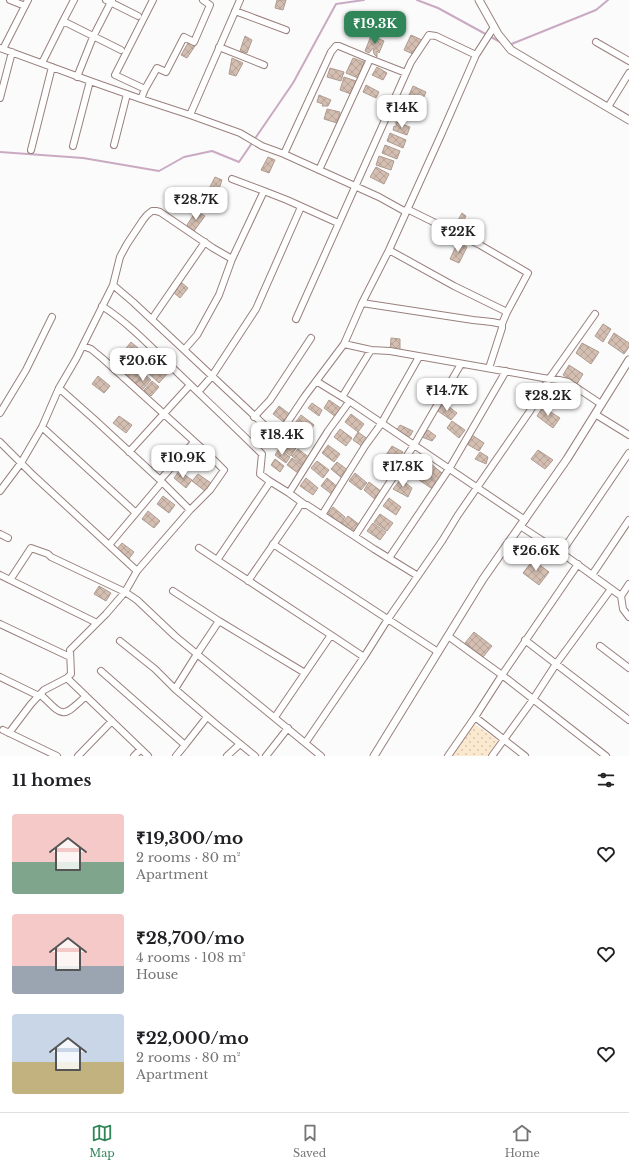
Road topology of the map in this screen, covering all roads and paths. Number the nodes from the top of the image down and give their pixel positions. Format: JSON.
{"nodes":[{"id":1,"x":10,"y":0,"type":"edge"},
{"id":2,"x":74,"y":0,"type":"edge"},
{"id":3,"x":153,"y":0,"type":"edge"},
{"id":4,"x":203,"y":0,"type":"edge"},
{"id":5,"x":240,"y":0,"type":"edge"},
{"id":6,"x":479,"y":0,"type":"edge"},
{"id":7,"x":110,"y":1,"type":"edge"},
{"id":8,"x":26,"y":3,"type":"edge"},
{"id":9,"x":235,"y":11,"type":"junction"},
{"id":10,"x":138,"y":16,"type":"dead end"},
{"id":11,"x":63,"y":21,"type":"junction"},
{"id":12,"x":286,"y":30,"type":"dead end"},
{"id":13,"x":494,"y":31,"type":"junction"},
{"id":14,"x":93,"y":37,"type":"junction"},
{"id":15,"x":596,"y":42,"type":"dead end"},
{"id":16,"x":219,"y":47,"type":"junction"},
{"id":17,"x":2,"y":48,"type":"edge"},
{"id":18,"x":121,"y":50,"type":"dead end"},
{"id":19,"x":12,"y":52,"type":"junction"},
{"id":20,"x":476,"y":54,"type":"junction"},
{"id":21,"x":370,"y":59,"type":"junction"},
{"id":22,"x":629,"y":61,"type":"edge"},
{"id":23,"x":42,"y":63,"type":"junction"},
{"id":24,"x":264,"y":66,"type":"dead end"},
{"id":25,"x":52,"y":67,"type":"junction"},
{"id":26,"x":406,"y":73,"type":"junction"},
{"id":27,"x":629,"y":73,"type":"edge"},
{"id":28,"x":77,"y":77,"type":"junction"},
{"id":29,"x":90,"y":81,"type":"junction"},
{"id":30,"x":145,"y":88,"type":"junction"},
{"id":31,"x":127,"y":94,"type":"junction"},
{"id":32,"x":0,"y":98,"type":"edge"},
{"id":33,"x":141,"y":100,"type":"junction"},
{"id":34,"x":608,"y":107,"type":"junction"},
{"id":35,"x":190,"y":115,"type":"junction"},
{"id":36,"x":629,"y":120,"type":"edge"},
{"id":37,"x":114,"y":144,"type":"dead end"},
{"id":38,"x":73,"y":146,"type":"dead end"},
{"id":39,"x":31,"y":150,"type":"dead end"},
{"id":40,"x":284,"y":154,"type":"junction"},
{"id":41,"x":319,"y":170,"type":"junction"},
{"id":42,"x":232,"y":179,"type":"dead end"},
{"id":43,"x":356,"y":187,"type":"junction"},
{"id":44,"x":264,"y":191,"type":"junction"},
{"id":45,"x":301,"y":206,"type":"junction"},
{"id":46,"x":406,"y":210,"type":"junction"},
{"id":47,"x":338,"y":223,"type":"junction"},
{"id":48,"x":205,"y":242,"type":"junction"},
{"id":49,"x":389,"y":250,"type":"junction"},
{"id":50,"x":232,"y":259,"type":"junction"},
{"id":51,"x":113,"y":285,"type":"junction"},
{"id":52,"x":362,"y":303,"type":"junction"},
{"id":53,"x":102,"y":306,"type":"junction"},
{"id":54,"x":507,"y":312,"type":"junction"},
{"id":55,"x":595,"y":314,"type":"dead end"},
{"id":56,"x":52,"y":317,"type":"dead end"},
{"id":57,"x":152,"y":319,"type":"junction"},
{"id":58,"x":296,"y":319,"type":"dead end"},
{"id":59,"x":502,"y":324,"type":"junction"},
{"id":60,"x":311,"y":338,"type":"dead end"},
{"id":61,"x":344,"y":344,"type":"junction"},
{"id":62,"x":83,"y":346,"type":"junction"},
{"id":63,"x":184,"y":350,"type":"junction"},
{"id":64,"x":371,"y":350,"type":"junction"},
{"id":65,"x":419,"y":356,"type":"junction"},
{"id":66,"x":629,"y":360,"type":"edge"},
{"id":67,"x":461,"y":364,"type":"junction"},
{"id":68,"x":489,"y":368,"type":"junction"},
{"id":69,"x":506,"y":371,"type":"junction"},
{"id":70,"x":212,"y":376,"type":"junction"},
{"id":71,"x":549,"y":379,"type":"junction"},
{"id":72,"x":316,"y":381,"type":"junction"},
{"id":73,"x":190,"y":385,"type":"junction"},
{"id":74,"x":59,"y":388,"type":"junction"},
{"id":75,"x":198,"y":392,"type":"junction"},
{"id":76,"x":342,"y":398,"type":"junction"},
{"id":77,"x":349,"y":402,"type":"junction"},
{"id":78,"x":601,"y":404,"type":"junction"},
{"id":79,"x":0,"y":413,"type":"edge"},
{"id":80,"x":164,"y":414,"type":"junction"},
{"id":81,"x":595,"y":414,"type":"junction"},
{"id":82,"x":254,"y":417,"type":"junction"},
{"id":83,"x":381,"y":424,"type":"junction"},
{"id":84,"x":42,"y":427,"type":"junction"},
{"id":85,"x":628,"y":433,"type":"edge"},
{"id":86,"x":0,"y":442,"type":"edge"},
{"id":87,"x":194,"y":442,"type":"junction"},
{"id":88,"x":414,"y":445,"type":"junction"},
{"id":89,"x":130,"y":452,"type":"junction"},
{"id":90,"x":629,"y":453,"type":"edge"},
{"id":91,"x":21,"y":463,"type":"junction"},
{"id":92,"x":449,"y":469,"type":"junction"},
{"id":93,"x":161,"y":481,"type":"junction"},
{"id":94,"x":270,"y":482,"type":"junction"},
{"id":95,"x":477,"y":487,"type":"junction"},
{"id":96,"x":0,"y":491,"type":"edge"},
{"id":97,"x":289,"y":493,"type":"junction"},
{"id":98,"x":304,"y":504,"type":"junction"},
{"id":99,"x":190,"y":510,"type":"junction"},
{"id":100,"x":136,"y":513,"type":"junction"},
{"id":101,"x":322,"y":515,"type":"junction"},
{"id":102,"x":525,"y":520,"type":"junction"},
{"id":103,"x":629,"y":520,"type":"edge"},
{"id":104,"x":520,"y":526,"type":"junction"},
{"id":105,"x":0,"y":534,"type":"edge"},
{"id":106,"x":355,"y":536,"type":"junction"},
{"id":107,"x":8,"y":538,"type":"dead end"},
{"id":108,"x":273,"y":544,"type":"junction"},
{"id":109,"x":109,"y":545,"type":"junction"},
{"id":110,"x":199,"y":548,"type":"dead end"},
{"id":111,"x":561,"y":553,"type":"junction"},
{"id":112,"x":389,"y":558,"type":"junction"},
{"id":113,"x":217,"y":560,"type":"junction"},
{"id":114,"x":578,"y":564,"type":"junction"},
{"id":115,"x":137,"y":571,"type":"junction"},
{"id":116,"x":0,"y":575,"type":"edge"},
{"id":117,"x":592,"y":575,"type":"junction"},
{"id":118,"x":418,"y":576,"type":"junction"},
{"id":119,"x":10,"y":580,"type":"junction"},
{"id":120,"x":248,"y":581,"type":"junction"},
{"id":121,"x":629,"y":584,"type":"edge"},
{"id":122,"x":611,"y":589,"type":"junction"},
{"id":123,"x":173,"y":590,"type":"dead end"},
{"id":124,"x":125,"y":592,"type":"junction"},
{"id":125,"x":621,"y":596,"type":"junction"},
{"id":126,"x":629,"y":617,"type":"edge"},
{"id":127,"x":388,"y":619,"type":"junction"},
{"id":128,"x":220,"y":621,"type":"junction"},
{"id":129,"x":97,"y":623,"type":"junction"},
{"id":130,"x":0,"y":624,"type":"edge"},
{"id":131,"x":330,"y":635,"type":"junction"},
{"id":132,"x":448,"y":636,"type":"junction"},
{"id":133,"x":525,"y":640,"type":"junction"},
{"id":134,"x":120,"y":641,"type":"dead end"},
{"id":135,"x":600,"y":646,"type":"dead end"},
{"id":136,"x":438,"y":652,"type":"junction"},
{"id":137,"x":197,"y":654,"type":"junction"},
{"id":138,"x":70,"y":657,"type":"junction"},
{"id":139,"x":364,"y":657,"type":"junction"},
{"id":140,"x":556,"y":664,"type":"junction"},
{"id":141,"x":629,"y":668,"type":"edge"},
{"id":142,"x":101,"y":671,"type":"dead end"},
{"id":143,"x":305,"y":673,"type":"junction"},
{"id":144,"x":502,"y":675,"type":"junction"},
{"id":145,"x":0,"y":677,"type":"edge"},
{"id":146,"x":67,"y":678,"type":"junction"},
{"id":147,"x":175,"y":689,"type":"junction"},
{"id":148,"x":39,"y":695,"type":"junction"},
{"id":149,"x":86,"y":696,"type":"junction"},
{"id":150,"x":533,"y":700,"type":"junction"},
{"id":151,"x":208,"y":717,"type":"junction"},
{"id":152,"x":275,"y":717,"type":"junction"},
{"id":153,"x":475,"y":717,"type":"junction"},
{"id":154,"x":629,"y":720,"type":"edge"},
{"id":155,"x":112,"y":721,"type":"junction"},
{"id":156,"x":288,"y":728,"type":"junction"},
{"id":157,"x":1,"y":731,"type":"edge"},
{"id":158,"x":10,"y":734,"type":"junction"},
{"id":159,"x":504,"y":739,"type":"junction"},
{"id":160,"x":306,"y":742,"type":"junction"},
{"id":161,"x":240,"y":744,"type":"junction"},
{"id":162,"x":185,"y":745,"type":"junction"},
{"id":163,"x":141,"y":749,"type":"junction"},
{"id":164,"x":57,"y":756,"type":"edge"},
{"id":165,"x":78,"y":756,"type":"edge"},
{"id":166,"x":134,"y":756,"type":"edge"},
{"id":167,"x":148,"y":756,"type":"edge"},
{"id":168,"x":176,"y":756,"type":"edge"},
{"id":169,"x":227,"y":756,"type":"edge"},
{"id":170,"x":255,"y":756,"type":"edge"},
{"id":171,"x":266,"y":756,"type":"edge"},
{"id":172,"x":321,"y":756,"type":"edge"},
{"id":173,"x":374,"y":756,"type":"edge"},
{"id":174,"x":448,"y":756,"type":"edge"},
{"id":175,"x":492,"y":756,"type":"edge"},
{"id":176,"x":525,"y":756,"type":"edge"},
{"id":177,"x":606,"y":756,"type":"edge"}],
"edges":[{"from":1,"to":8,"type":"street"},
{"from":2,"to":11,"type":"street"},
{"from":3,"to":30,"type":"street"},
{"from":4,"to":30,"type":"street"},
{"from":5,"to":9,"type":"street"},
{"from":6,"to":13,"type":"street"},
{"from":7,"to":10,"type":"street"},
{"from":7,"to":14,"type":"street"},
{"from":8,"to":17,"type":"street"},
{"from":9,"to":12,"type":"street"},
{"from":9,"to":16,"type":"street"},
{"from":11,"to":14,"type":"street"},
{"from":11,"to":23,"type":"street"},
{"from":13,"to":20,"type":"street"},
{"from":13,"to":34,"type":"street"},
{"from":14,"to":18,"type":"street"},
{"from":14,"to":28,"type":"street"},
{"from":15,"to":22,"type":"street"},
{"from":16,"to":24,"type":"street"},
{"from":16,"to":35,"type":"street"},
{"from":17,"to":19,"type":"street"},
{"from":19,"to":23,"type":"street"},
{"from":19,"to":32,"type":"street"},
{"from":20,"to":26,"type":"street"},
{"from":20,"to":46,"type":"street"},
{"from":21,"to":26,"type":"street"},
{"from":21,"to":40,"type":"street"},
{"from":21,"to":41,"type":"street"},
{"from":23,"to":25,"type":"street"},
{"from":25,"to":28,"type":"street"},
{"from":25,"to":39,"type":"street"},
{"from":26,"to":43,"type":"street"},
{"from":27,"to":34,"type":"street"},
{"from":28,"to":29,"type":"street"},
{"from":29,"to":31,"type":"street"},
{"from":29,"to":38,"type":"street"},
{"from":30,"to":33,"type":"street"},
{"from":31,"to":33,"type":"street"},
{"from":31,"to":37,"type":"street"},
{"from":33,"to":35,"type":"street"},
{"from":34,"to":36,"type":"street"},
{"from":35,"to":40,"type":"street"},
{"from":40,"to":41,"type":"street"},
{"from":41,"to":43,"type":"street"},
{"from":42,"to":44,"type":"street"},
{"from":43,"to":46,"type":"street"},
{"from":43,"to":47,"type":"street"},
{"from":44,"to":45,"type":"street"},
{"from":44,"to":50,"type":"street"},
{"from":45,"to":47,"type":"street"},
{"from":45,"to":70,"type":"street"},
{"from":46,"to":49,"type":"street"},
{"from":46,"to":54,"type":"street"},
{"from":47,"to":58,"type":"street"},
{"from":48,"to":50,"type":"street"},
{"from":48,"to":51,"type":"street"},
{"from":48,"to":57,"type":"street"},
{"from":49,"to":52,"type":"street"},
{"from":49,"to":54,"type":"street"},
{"from":50,"to":63,"type":"street"},
{"from":51,"to":53,"type":"street"},
{"from":51,"to":57,"type":"street"},
{"from":52,"to":59,"type":"street"},
{"from":52,"to":61,"type":"street"},
{"from":53,"to":62,"type":"street"},
{"from":53,"to":73,"type":"street"},
{"from":54,"to":59,"type":"street"},
{"from":55,"to":71,"type":"street"},
{"from":56,"to":79,"type":"street"},
{"from":57,"to":63,"type":"street"},
{"from":59,"to":68,"type":"street"},
{"from":60,"to":82,"type":"street"},
{"from":61,"to":64,"type":"street"},
{"from":61,"to":72,"type":"street"},
{"from":62,"to":74,"type":"street"},
{"from":62,"to":80,"type":"street"},
{"from":63,"to":70,"type":"street"},
{"from":64,"to":65,"type":"street"},
{"from":64,"to":76,"type":"street"},
{"from":65,"to":67,"type":"street"},
{"from":65,"to":83,"type":"street"},
{"from":66,"to":78,"type":"street"},
{"from":67,"to":68,"type":"street"},
{"from":67,"to":88,"type":"street"},
{"from":68,"to":69,"type":"street"},
{"from":69,"to":71,"type":"street"},
{"from":69,"to":92,"type":"street"},
{"from":70,"to":75,"type":"street"},
{"from":70,"to":82,"type":"street"},
{"from":71,"to":78,"type":"street"},
{"from":71,"to":95,"type":"street"},
{"from":72,"to":76,"type":"street"},
{"from":72,"to":82,"type":"street"},
{"from":73,"to":75,"type":"street"},
{"from":73,"to":80,"type":"street"},
{"from":74,"to":84,"type":"street"},
{"from":74,"to":89,"type":"street"},
{"from":75,"to":94,"type":"street"},
{"from":76,"to":77,"type":"street"},
{"from":77,"to":83,"type":"street"},
{"from":77,"to":97,"type":"street"},
{"from":78,"to":81,"type":"street"},
{"from":80,"to":87,"type":"street"},
{"from":80,"to":89,"type":"street"},
{"from":81,"to":85,"type":"street"},
{"from":81,"to":102,"type":"street"},
{"from":83,"to":88,"type":"street"},
{"from":83,"to":101,"type":"street"},
{"from":84,"to":91,"type":"street"},
{"from":84,"to":100,"type":"street"},
{"from":86,"to":91,"type":"street"},
{"from":87,"to":93,"type":"street"},
{"from":87,"to":99,"type":"street"},
{"from":88,"to":92,"type":"street"},
{"from":88,"to":106,"type":"street"},
{"from":89,"to":93,"type":"street"},
{"from":90,"to":111,"type":"street"},
{"from":91,"to":96,"type":"street"},
{"from":91,"to":109,"type":"street"},
{"from":92,"to":95,"type":"street"},
{"from":92,"to":112,"type":"street"},
{"from":93,"to":99,"type":"street"},
{"from":93,"to":100,"type":"street"},
{"from":94,"to":97,"type":"street"},
{"from":94,"to":113,"type":"street"},
{"from":95,"to":102,"type":"street"},
{"from":95,"to":118,"type":"street"},
{"from":97,"to":98,"type":"street"},
{"from":98,"to":101,"type":"street"},
{"from":98,"to":108,"type":"street"},
{"from":99,"to":115,"type":"street"},
{"from":100,"to":109,"type":"street"},
{"from":101,"to":106,"type":"street"},
{"from":102,"to":104,"type":"street"},
{"from":103,"to":117,"type":"street"},
{"from":104,"to":111,"type":"street"},
{"from":104,"to":132,"type":"street"},
{"from":105,"to":107,"type":"street"},
{"from":106,"to":112,"type":"street"},
{"from":108,"to":120,"type":"street"},
{"from":108,"to":127,"type":"street"},
{"from":109,"to":115,"type":"street"},
{"from":110,"to":113,"type":"street"},
{"from":111,"to":114,"type":"street"},
{"from":112,"to":118,"type":"street"},
{"from":113,"to":120,"type":"street"},
{"from":114,"to":117,"type":"street"},
{"from":114,"to":133,"type":"street"},
{"from":115,"to":124,"type":"street"},
{"from":116,"to":119,"type":"street"},
{"from":117,"to":122,"type":"street"},
{"from":118,"to":127,"type":"street"},
{"from":119,"to":124,"type":"street"},
{"from":119,"to":129,"type":"street"},
{"from":120,"to":131,"type":"street"},
{"from":121,"to":125,"type":"street"},
{"from":122,"to":125,"type":"street"},
{"from":122,"to":140,"type":"street"},
{"from":123,"to":128,"type":"street"},
{"from":124,"to":129,"type":"street"},
{"from":124,"to":137,"type":"street"},
{"from":125,"to":126,"type":"street"},
{"from":127,"to":136,"type":"street"},
{"from":127,"to":139,"type":"street"},
{"from":128,"to":137,"type":"street"},
{"from":128,"to":143,"type":"street"},
{"from":129,"to":138,"type":"street"},
{"from":130,"to":138,"type":"street"},
{"from":131,"to":139,"type":"street"},
{"from":131,"to":143,"type":"street"},
{"from":132,"to":136,"type":"street"},
{"from":132,"to":144,"type":"street"},
{"from":133,"to":140,"type":"street"},
{"from":133,"to":144,"type":"street"},
{"from":134,"to":147,"type":"street"},
{"from":135,"to":141,"type":"street"},
{"from":136,"to":173,"type":"street"},
{"from":137,"to":147,"type":"street"},
{"from":137,"to":152,"type":"street"},
{"from":138,"to":146,"type":"street"},
{"from":139,"to":160,"type":"street"},
{"from":140,"to":150,"type":"street"},
{"from":140,"to":154,"type":"street"},
{"from":142,"to":162,"type":"street"},
{"from":143,"to":152,"type":"street"},
{"from":144,"to":150,"type":"street"},
{"from":144,"to":153,"type":"street"},
{"from":145,"to":148,"type":"street"},
{"from":146,"to":148,"type":"street"},
{"from":146,"to":149,"type":"street"},
{"from":147,"to":151,"type":"street"},
{"from":148,"to":149,"type":"street"},
{"from":148,"to":158,"type":"street"},
{"from":149,"to":155,"type":"street"},
{"from":150,"to":159,"type":"street"},
{"from":150,"to":177,"type":"street"},
{"from":151,"to":161,"type":"street"},
{"from":151,"to":162,"type":"street"},
{"from":152,"to":156,"type":"street"},
{"from":153,"to":159,"type":"street"},
{"from":153,"to":174,"type":"street"},
{"from":155,"to":163,"type":"street"},
{"from":155,"to":165,"type":"street"},
{"from":156,"to":160,"type":"street"},
{"from":156,"to":171,"type":"street"},
{"from":157,"to":158,"type":"street"},
{"from":158,"to":164,"type":"street"},
{"from":159,"to":175,"type":"street"},
{"from":159,"to":176,"type":"street"},
{"from":160,"to":172,"type":"street"},
{"from":161,"to":169,"type":"street"},
{"from":161,"to":170,"type":"street"},
{"from":162,"to":168,"type":"street"},
{"from":163,"to":166,"type":"street"},
{"from":163,"to":167,"type":"street"}]}
